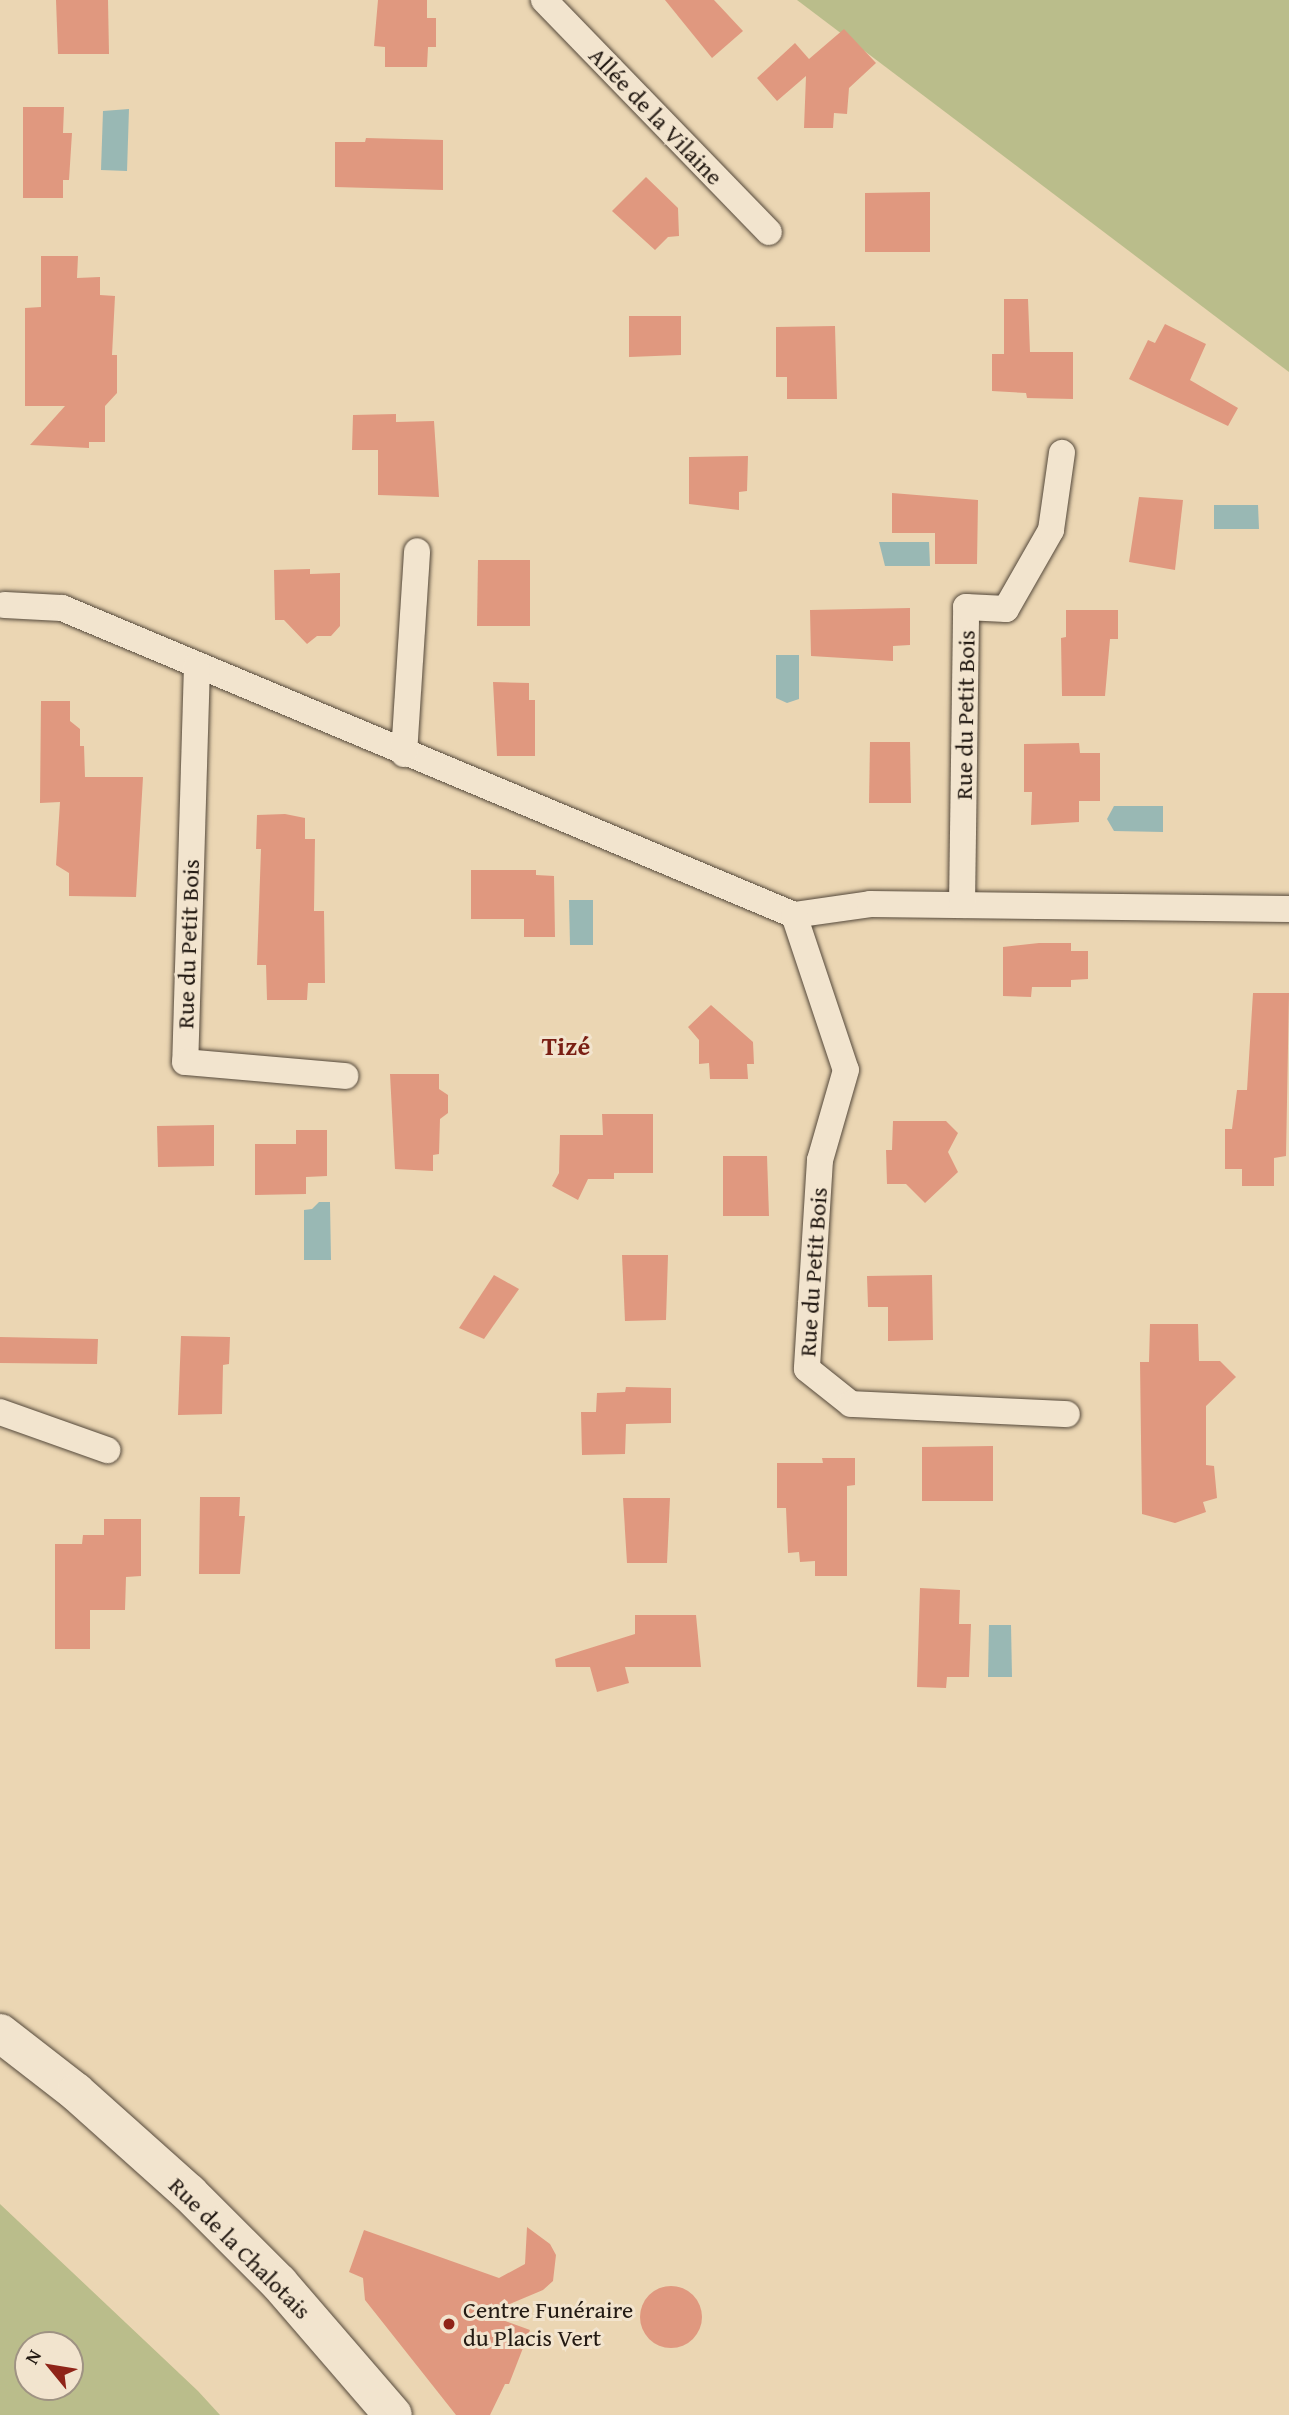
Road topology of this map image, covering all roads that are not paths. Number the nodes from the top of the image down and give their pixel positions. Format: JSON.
{"nodes":[{"id":1,"x":544,"y":0,"type":"edge"},
{"id":2,"x":769,"y":232,"type":"dead end"},
{"id":3,"x":1062,"y":453,"type":"dead end"},
{"id":4,"x":417,"y":551,"type":"dead end"},
{"id":5,"x":1,"y":601,"type":"edge"},
{"id":6,"x":197,"y":665,"type":"junction"},
{"id":7,"x":404,"y":754,"type":"junction"},
{"id":8,"x":962,"y":905,"type":"junction"},
{"id":9,"x":1289,"y":909,"type":"edge"},
{"id":10,"x":794,"y":915,"type":"junction"},
{"id":11,"x":345,"y":1076,"type":"dead end"},
{"id":12,"x":0,"y":1412,"type":"edge"},
{"id":13,"x":1067,"y":1414,"type":"dead end"},
{"id":14,"x":107,"y":1450,"type":"dead end"},
{"id":15,"x":0,"y":2012,"type":"edge"},
{"id":16,"x":0,"y":2033,"type":"edge"},
{"id":17,"x":76,"y":2092,"type":"junction"},
{"id":18,"x":393,"y":2415,"type":"edge"}],
"edges":[{"from":1,"to":2,"type":"street","name":"Allée de la Vilaine"},
{"from":3,"to":8,"type":"street","name":"Rue du Petit Bois"},
{"from":4,"to":7,"type":"street"},
{"from":5,"to":6,"type":"street"},
{"from":6,"to":7,"type":"street"},
{"from":6,"to":11,"type":"street","name":"Rue du Petit Bois"},
{"from":7,"to":10,"type":"street"},
{"from":8,"to":9,"type":"street"},
{"from":8,"to":10,"type":"street"},
{"from":10,"to":13,"type":"street","name":"Rue du Petit Bois"},
{"from":12,"to":14,"type":"street"},
{"from":15,"to":17,"type":"main road","name":"Rue de la Chalotais"},
{"from":16,"to":17,"type":"main road","name":"Rue de la Chalotais"},
{"from":17,"to":18,"type":"main road","name":"Rue de la Chalotais"}]}
